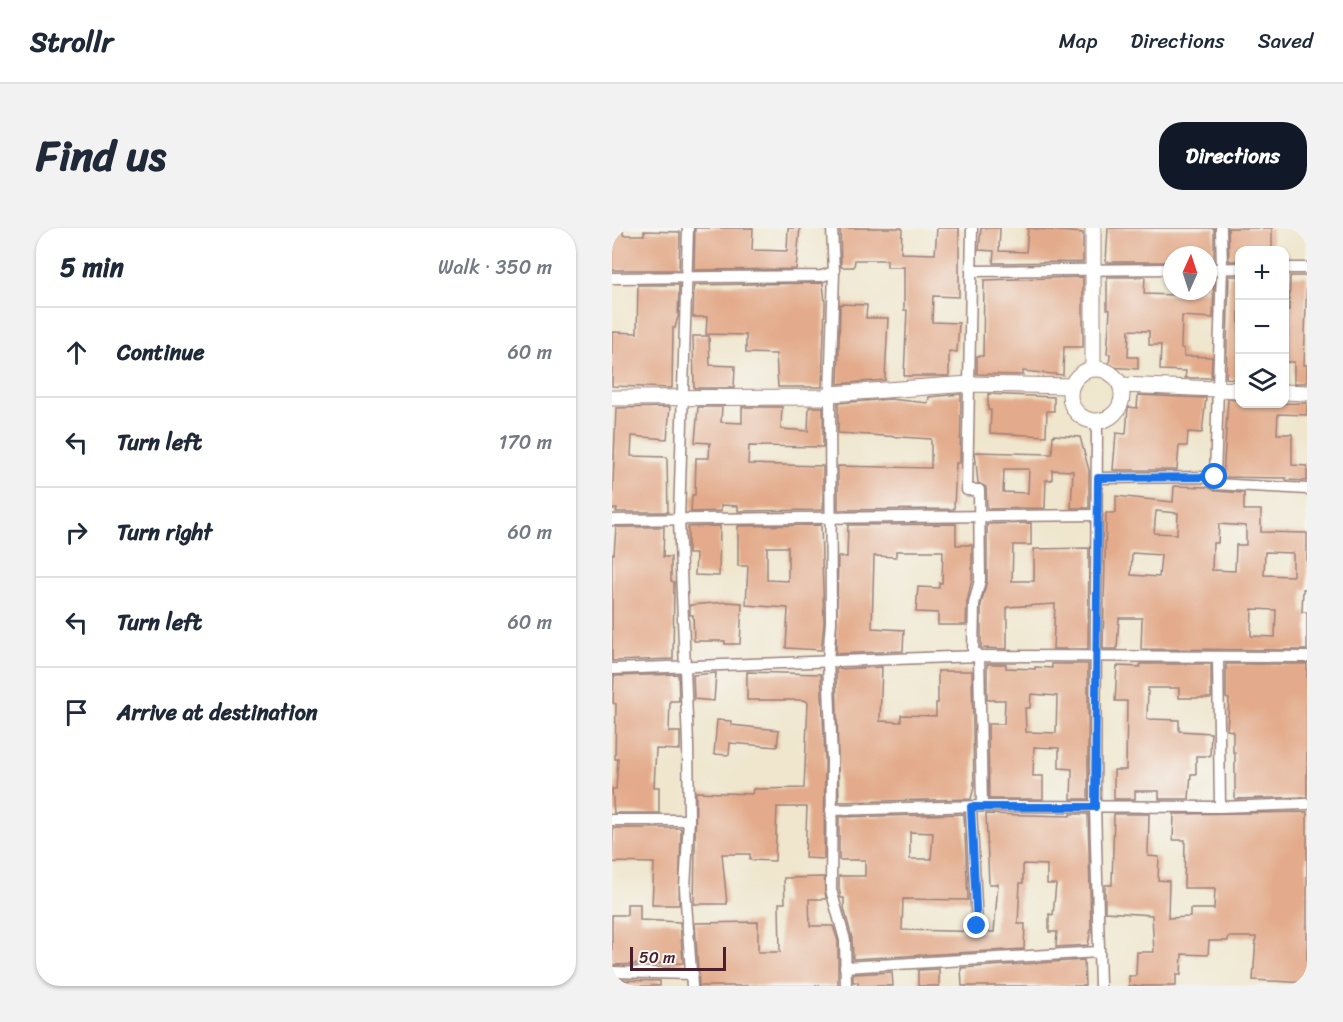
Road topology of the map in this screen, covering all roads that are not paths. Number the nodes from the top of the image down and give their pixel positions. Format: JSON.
{"nodes":[{"id":1,"x":688,"y":228,"type":"edge"},
{"id":2,"x":832,"y":228,"type":"edge"},
{"id":3,"x":972,"y":228,"type":"edge"},
{"id":4,"x":1093,"y":228,"type":"edge"},
{"id":5,"x":1221,"y":228,"type":"edge"},
{"id":6,"x":1217,"y":268,"type":"edge"},
{"id":7,"x":1222,"y":268,"type":"junction"},
{"id":8,"x":1235,"y":268,"type":"edge"},
{"id":9,"x":1289,"y":268,"type":"edge"},
{"id":10,"x":1307,"y":268,"type":"edge"},
{"id":11,"x":1163,"y":269,"type":"edge"},
{"id":12,"x":1092,"y":270,"type":"junction"},
{"id":13,"x":834,"y":272,"type":"junction"},
{"id":14,"x":971,"y":272,"type":"junction"},
{"id":15,"x":688,"y":277,"type":"junction"},
{"id":16,"x":612,"y":278,"type":"edge"},
{"id":17,"x":1093,"y":369,"type":"junction"},
{"id":18,"x":969,"y":384,"type":"junction"},
{"id":19,"x":1120,"y":385,"type":"junction"},
{"id":20,"x":1071,"y":386,"type":"junction"},
{"id":21,"x":1220,"y":389,"type":"junction"},
{"id":22,"x":1235,"y":390,"type":"edge"},
{"id":23,"x":1289,"y":392,"type":"edge"},
{"id":24,"x":1307,"y":393,"type":"edge"},
{"id":25,"x":830,"y":394,"type":"junction"},
{"id":26,"x":612,"y":398,"type":"edge"},
{"id":27,"x":681,"y":398,"type":"junction"},
{"id":28,"x":1097,"y":421,"type":"junction"},
{"id":29,"x":1215,"y":477,"type":"junction"},
{"id":30,"x":1098,"y":478,"type":"junction"},
{"id":31,"x":1307,"y":489,"type":"edge"},
{"id":32,"x":979,"y":515,"type":"junction"},
{"id":33,"x":1097,"y":515,"type":"junction"},
{"id":34,"x":831,"y":517,"type":"junction"},
{"id":35,"x":679,"y":519,"type":"junction"},
{"id":36,"x":612,"y":520,"type":"edge"},
{"id":37,"x":979,"y":656,"type":"junction"},
{"id":38,"x":1307,"y":657,"type":"edge"},
{"id":39,"x":1218,"y":658,"type":"junction"},
{"id":40,"x":1095,"y":659,"type":"junction"},
{"id":41,"x":828,"y":660,"type":"junction"},
{"id":42,"x":684,"y":666,"type":"junction"},
{"id":43,"x":612,"y":669,"type":"edge"},
{"id":44,"x":1307,"y":804,"type":"edge"},
{"id":45,"x":977,"y":806,"type":"junction"},
{"id":46,"x":1095,"y":807,"type":"junction"},
{"id":47,"x":1220,"y":807,"type":"junction"},
{"id":48,"x":831,"y":810,"type":"junction"},
{"id":49,"x":689,"y":819,"type":"junction"},
{"id":50,"x":612,"y":820,"type":"edge"},
{"id":51,"x":977,"y":926,"type":"dead end"},
{"id":52,"x":1099,"y":952,"type":"junction"},
{"id":53,"x":845,"y":967,"type":"junction"},
{"id":54,"x":612,"y":972,"type":"edge"},
{"id":55,"x":693,"y":974,"type":"junction"},
{"id":56,"x":692,"y":986,"type":"edge"},
{"id":57,"x":846,"y":986,"type":"edge"},
{"id":58,"x":1100,"y":986,"type":"edge"}],
"edges":[{"from":1,"to":15,"type":"street"},
{"from":2,"to":13,"type":"street"},
{"from":3,"to":14,"type":"street"},
{"from":4,"to":12,"type":"main road"},
{"from":5,"to":7,"type":"street"},
{"from":6,"to":7,"type":"street"},
{"from":7,"to":8,"type":"street"},
{"from":7,"to":21,"type":"street"},
{"from":9,"to":10,"type":"street"},
{"from":11,"to":12,"type":"street"},
{"from":12,"to":14,"type":"street"},
{"from":12,"to":17,"type":"main road"},
{"from":13,"to":15,"type":"street"},
{"from":13,"to":25,"type":"street"},
{"from":14,"to":18,"type":"street"},
{"from":15,"to":16,"type":"street"},
{"from":15,"to":27,"type":"street"},
{"from":17,"to":19,"type":"main road"},
{"from":17,"to":20,"type":"main road"},
{"from":18,"to":20,"type":"main road"},
{"from":18,"to":25,"type":"main road"},
{"from":18,"to":32,"type":"street"},
{"from":19,"to":21,"type":"main road"},
{"from":19,"to":28,"type":"main road"},
{"from":20,"to":28,"type":"main road"},
{"from":21,"to":22,"type":"main road"},
{"from":21,"to":29,"type":"street"},
{"from":23,"to":24,"type":"main road"},
{"from":25,"to":27,"type":"main road"},
{"from":25,"to":34,"type":"street"},
{"from":26,"to":27,"type":"main road"},
{"from":27,"to":35,"type":"street"},
{"from":28,"to":30,"type":"street"},
{"from":29,"to":30,"type":"street"},
{"from":29,"to":31,"type":"street"},
{"from":30,"to":33,"type":"street"},
{"from":32,"to":33,"type":"street"},
{"from":32,"to":34,"type":"street"},
{"from":32,"to":37,"type":"street"},
{"from":33,"to":40,"type":"street"},
{"from":34,"to":35,"type":"street"},
{"from":34,"to":41,"type":"street"},
{"from":35,"to":36,"type":"street"},
{"from":35,"to":42,"type":"street"},
{"from":37,"to":40,"type":"street"},
{"from":37,"to":41,"type":"street"},
{"from":37,"to":45,"type":"street"},
{"from":38,"to":39,"type":"street"},
{"from":39,"to":40,"type":"street"},
{"from":39,"to":47,"type":"street"},
{"from":40,"to":46,"type":"street"},
{"from":41,"to":42,"type":"street"},
{"from":41,"to":48,"type":"street"},
{"from":42,"to":43,"type":"street"},
{"from":42,"to":49,"type":"street"},
{"from":44,"to":47,"type":"street"},
{"from":45,"to":46,"type":"street"},
{"from":45,"to":48,"type":"street"},
{"from":45,"to":51,"type":"street"},
{"from":46,"to":47,"type":"street"},
{"from":46,"to":52,"type":"street"},
{"from":48,"to":53,"type":"street"},
{"from":49,"to":50,"type":"street"},
{"from":49,"to":55,"type":"street"},
{"from":52,"to":53,"type":"street"},
{"from":52,"to":58,"type":"street"},
{"from":53,"to":57,"type":"street"},
{"from":54,"to":55,"type":"street"},
{"from":55,"to":56,"type":"street"}]}
